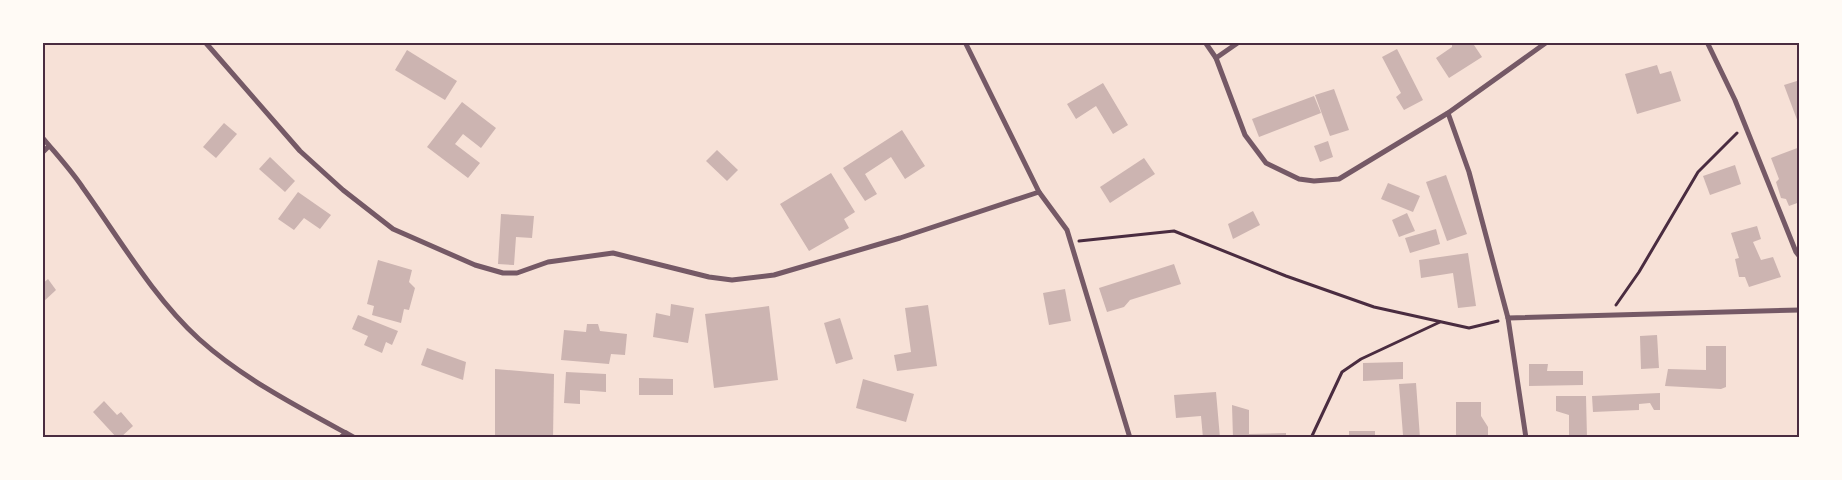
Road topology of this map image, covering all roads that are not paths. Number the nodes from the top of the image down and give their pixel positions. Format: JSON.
{"nodes":[{"id":1,"x":205,"y":42,"type":"edge"},
{"id":2,"x":965,"y":42,"type":"edge"},
{"id":3,"x":1205,"y":42,"type":"edge"},
{"id":4,"x":1239,"y":42,"type":"edge"},
{"id":5,"x":1547,"y":42,"type":"edge"},
{"id":6,"x":1707,"y":42,"type":"edge"},
{"id":7,"x":1216,"y":58,"type":"junction"},
{"id":8,"x":1448,"y":113,"type":"junction"},
{"id":9,"x":42,"y":137,"type":"edge"},
{"id":10,"x":49,"y":146,"type":"junction"},
{"id":11,"x":42,"y":153,"type":"edge"},
{"id":12,"x":1039,"y":192,"type":"junction"},
{"id":13,"x":1800,"y":256,"type":"edge"},
{"id":14,"x":1800,"y":310,"type":"edge"},
{"id":15,"x":1508,"y":318,"type":"junction"},
{"id":16,"x":346,"y":433,"type":"junction"},
{"id":17,"x":340,"y":438,"type":"edge"},
{"id":18,"x":354,"y":438,"type":"edge"},
{"id":19,"x":1130,"y":438,"type":"edge"},
{"id":20,"x":1526,"y":438,"type":"edge"}],
"edges":[{"from":1,"to":12,"type":"street"},
{"from":2,"to":12,"type":"street"},
{"from":3,"to":7,"type":"street"},
{"from":4,"to":7,"type":"street"},
{"from":5,"to":8,"type":"street"},
{"from":6,"to":13,"type":"street"},
{"from":7,"to":8,"type":"street"},
{"from":8,"to":15,"type":"street"},
{"from":9,"to":10,"type":"street"},
{"from":10,"to":11,"type":"street"},
{"from":10,"to":16,"type":"street"},
{"from":12,"to":19,"type":"street"},
{"from":14,"to":15,"type":"street"},
{"from":15,"to":20,"type":"street"},
{"from":16,"to":17,"type":"street"},
{"from":16,"to":18,"type":"street"}]}
